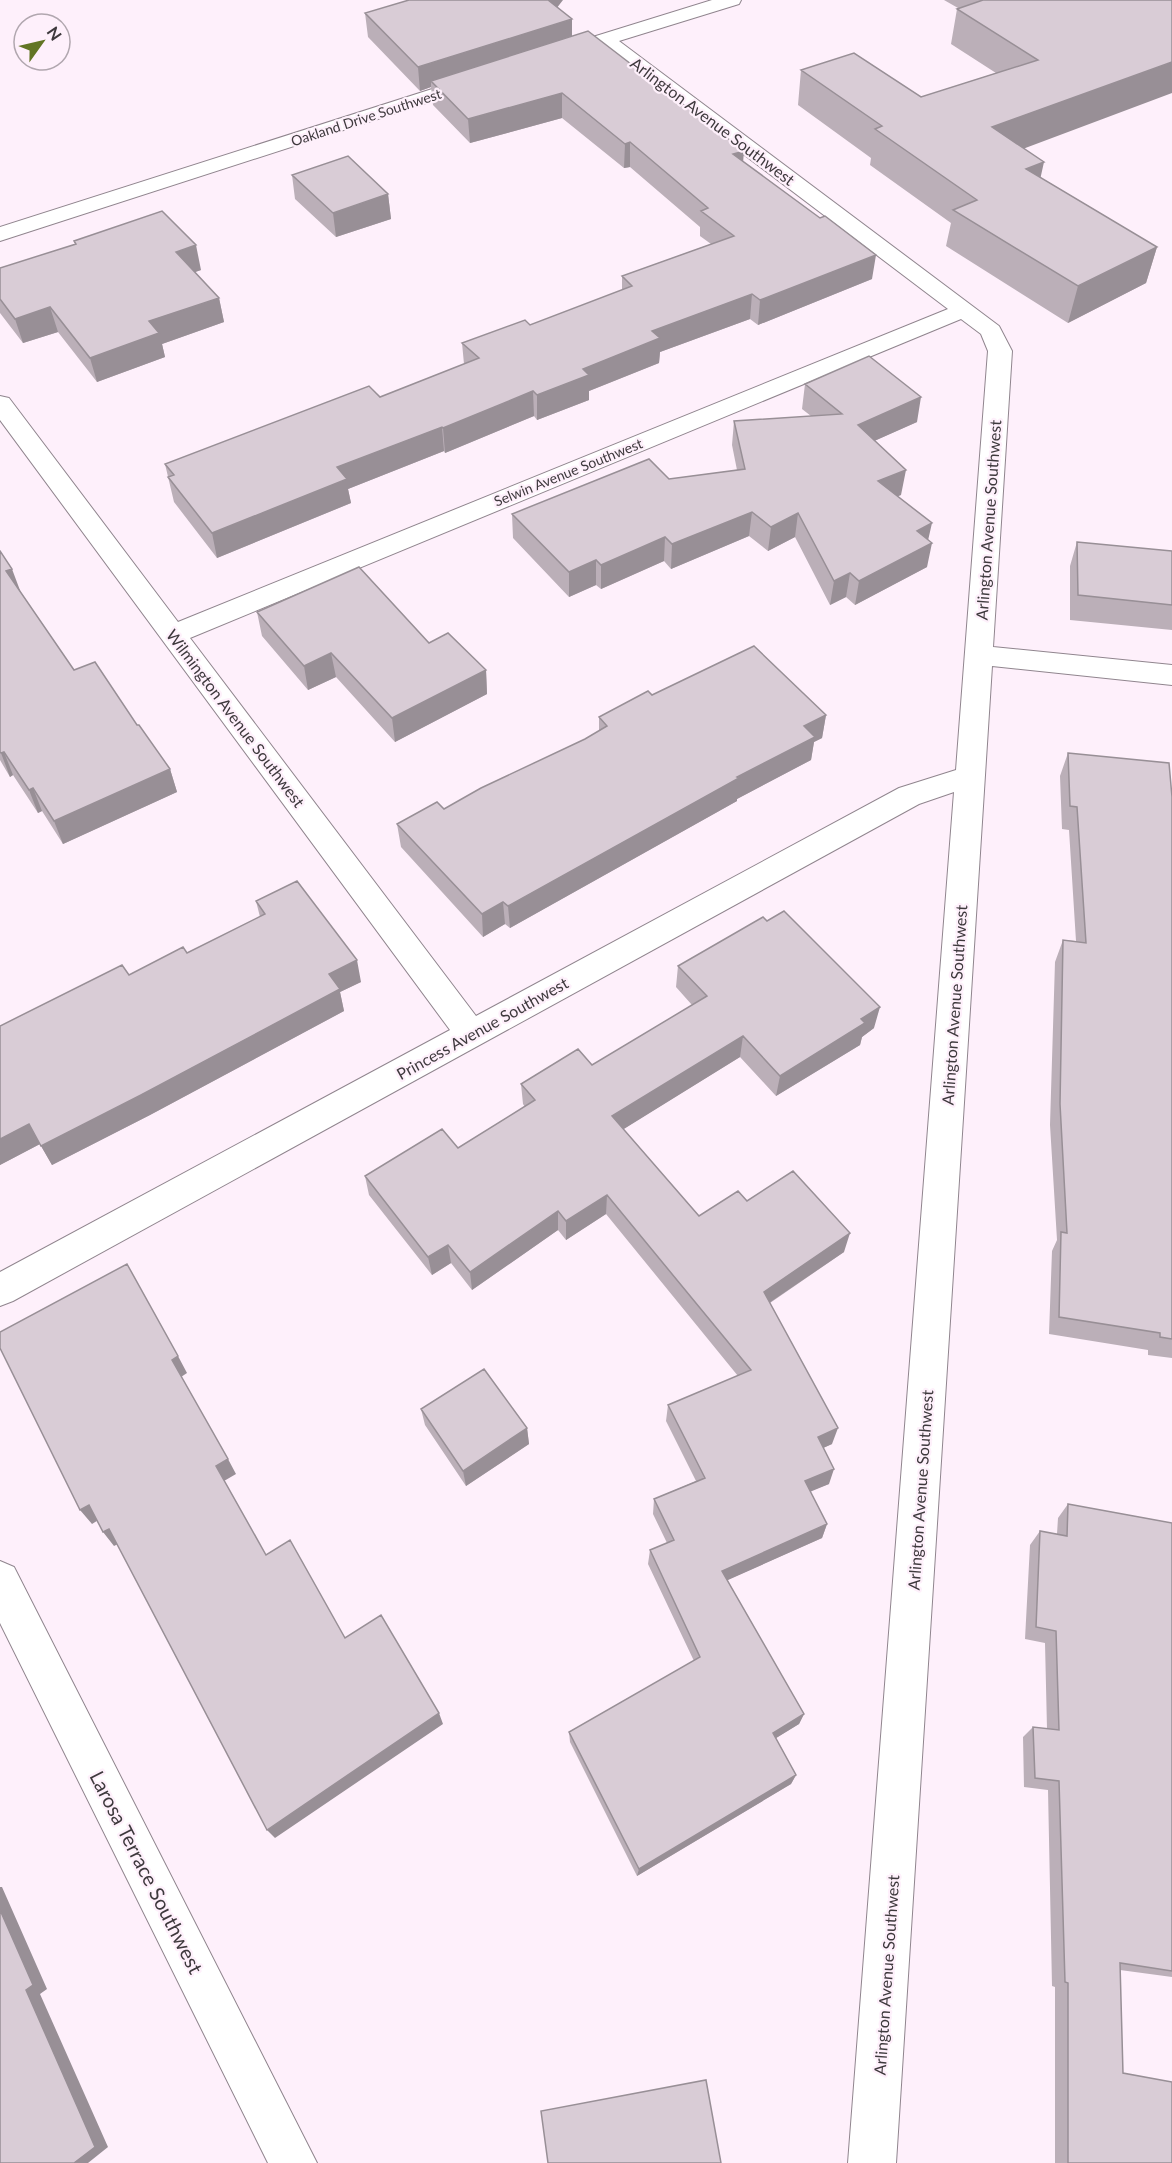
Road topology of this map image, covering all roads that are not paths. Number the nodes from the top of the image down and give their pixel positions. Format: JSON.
{"nodes":[{"id":1,"x":732,"y":0,"type":"edge"},
{"id":2,"x":605,"y":40,"type":"junction"},
{"id":3,"x":571,"y":51,"type":"edge"},
{"id":4,"x":491,"y":76,"type":"edge"},
{"id":5,"x":0,"y":234,"type":"edge"},
{"id":6,"x":964,"y":310,"type":"junction"},
{"id":7,"x":0,"y":403,"type":"edge"},
{"id":8,"x":173,"y":634,"type":"junction"},
{"id":9,"x":978,"y":655,"type":"junction"},
{"id":10,"x":1172,"y":675,"type":"edge"},
{"id":11,"x":970,"y":777,"type":"junction"},
{"id":12,"x":471,"y":1034,"type":"junction"},
{"id":13,"x":0,"y":1290,"type":"edge"},
{"id":14,"x":0,"y":1581,"type":"edge"},
{"id":15,"x":293,"y":2163,"type":"edge"},
{"id":16,"x":872,"y":2163,"type":"edge"}],
"edges":[{"from":1,"to":2,"type":"street"},
{"from":2,"to":3,"type":"street"},
{"from":2,"to":6,"type":"street","name":"Arlington Avenue Southwest"},
{"from":4,"to":5,"type":"street","name":"Oakland Drive Southwest"},
{"from":6,"to":8,"type":"street","name":"Selwin Avenue Southwest"},
{"from":6,"to":9,"type":"street","name":"Arlington Avenue Southwest"},
{"from":7,"to":8,"type":"street","name":"Wilmington Avenue Southwest"},
{"from":8,"to":12,"type":"street","name":"Wilmington Avenue Southwest"},
{"from":9,"to":10,"type":"street"},
{"from":9,"to":11,"type":"street","name":"Arlington Avenue Southwest"},
{"from":11,"to":12,"type":"street","name":"Princess Avenue Southwest"},
{"from":11,"to":16,"type":"street","name":"Arlington Avenue Southwest"},
{"from":12,"to":13,"type":"street","name":"Princess Avenue Southwest"},
{"from":14,"to":15,"type":"street","name":"Larosa Terrace Southwest"}]}
